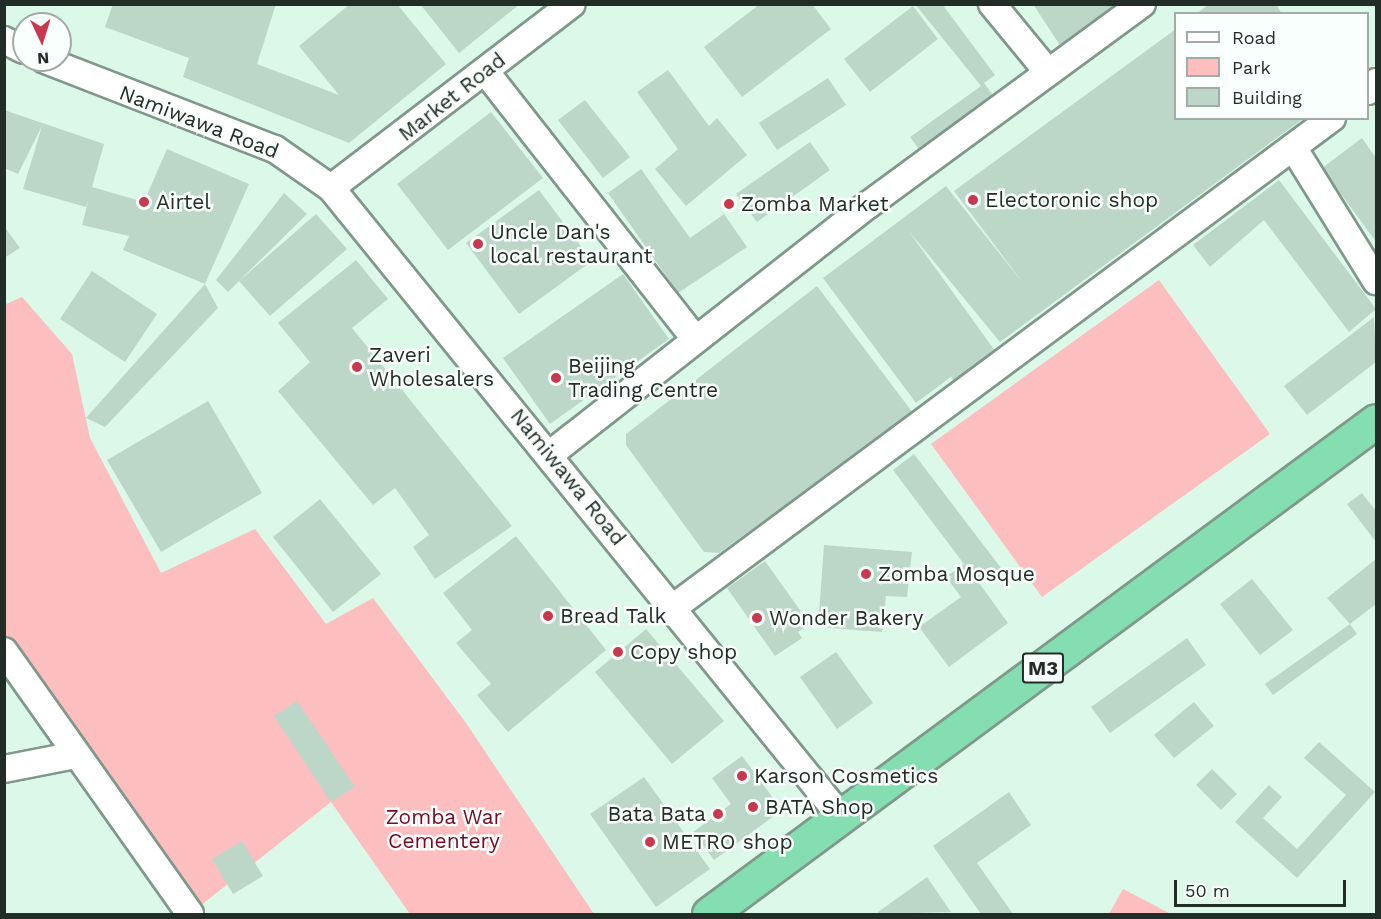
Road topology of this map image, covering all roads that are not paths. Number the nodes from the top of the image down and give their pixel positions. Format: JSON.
{"nodes":[{"id":1,"x":572,"y":4,"type":"edge"},
{"id":2,"x":992,"y":4,"type":"edge"},
{"id":3,"x":1142,"y":4,"type":"edge"},
{"id":4,"x":72,"y":70,"type":"edge"},
{"id":5,"x":485,"y":71,"type":"junction"},
{"id":6,"x":1047,"y":71,"type":"junction"},
{"id":7,"x":1329,"y":120,"type":"edge"},
{"id":8,"x":1293,"y":147,"type":"junction"},
{"id":9,"x":332,"y":188,"type":"junction"},
{"id":10,"x":1377,"y":281,"type":"edge"},
{"id":11,"x":694,"y":339,"type":"junction"},
{"id":12,"x":1377,"y":421,"type":"edge"},
{"id":13,"x":549,"y":455,"type":"junction"},
{"id":14,"x":674,"y":607,"type":"junction"},
{"id":15,"x":4,"y":651,"type":"edge"},
{"id":16,"x":76,"y":755,"type":"junction"},
{"id":17,"x":4,"y":769,"type":"edge"},
{"id":18,"x":841,"y":817,"type":"junction"},
{"id":19,"x":190,"y":915,"type":"edge"},
{"id":20,"x":709,"y":915,"type":"edge"}],
"edges":[{"from":1,"to":5,"type":"street","name":"Market Road"},
{"from":2,"to":6,"type":"street"},
{"from":3,"to":6,"type":"street"},
{"from":4,"to":9,"type":"street","name":"Namiwawa Road"},
{"from":5,"to":9,"type":"street","name":"Market Road"},
{"from":5,"to":11,"type":"street"},
{"from":6,"to":11,"type":"street"},
{"from":7,"to":8,"type":"street"},
{"from":8,"to":10,"type":"street"},
{"from":8,"to":14,"type":"street"},
{"from":9,"to":13,"type":"street","name":"Namiwawa Road"},
{"from":11,"to":13,"type":"street"},
{"from":12,"to":18,"type":"highway","number":"M3"},
{"from":13,"to":14,"type":"street","name":"Namiwawa Road"},
{"from":14,"to":18,"type":"street","name":"Namiwawa Road"},
{"from":15,"to":16,"type":"street"},
{"from":16,"to":17,"type":"street"},
{"from":16,"to":19,"type":"street"},
{"from":18,"to":20,"type":"highway","number":"M3"}]}
